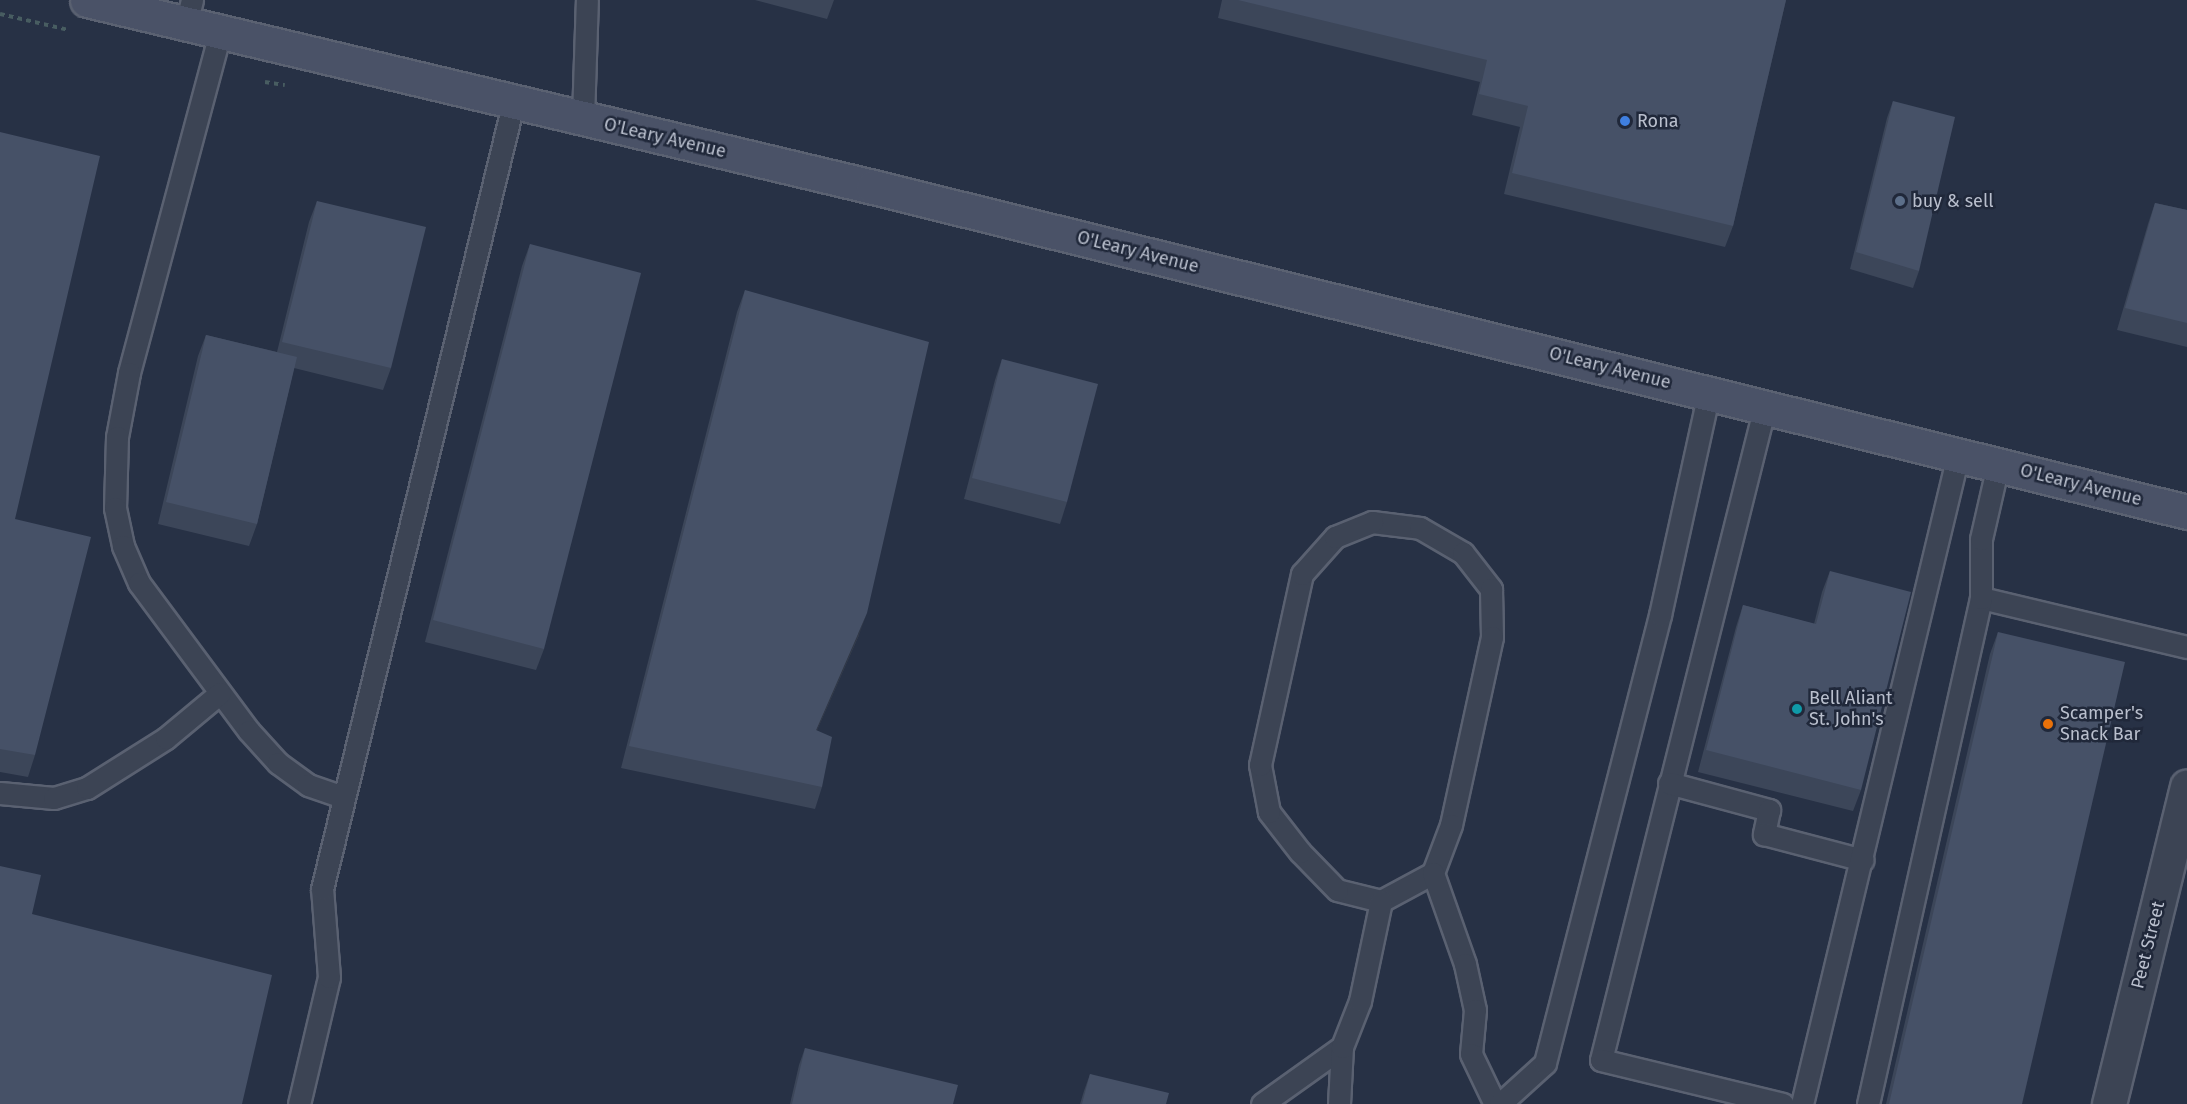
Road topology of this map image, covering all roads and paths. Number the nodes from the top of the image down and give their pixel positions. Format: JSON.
{"nodes":[{"id":1,"x":87,"y":0,"type":"edge"},
{"id":2,"x":587,"y":0,"type":"edge"},
{"id":3,"x":189,"y":12,"type":"edge"},
{"id":4,"x":220,"y":33,"type":"junction"},
{"id":5,"x":513,"y":104,"type":"junction"},
{"id":6,"x":583,"y":118,"type":"junction"},
{"id":7,"x":1709,"y":393,"type":"junction"},
{"id":8,"x":1765,"y":406,"type":"junction"},
{"id":9,"x":1958,"y":455,"type":"junction"},
{"id":10,"x":1998,"y":465,"type":"junction"},
{"id":11,"x":2187,"y":512,"type":"edge"},
{"id":12,"x":1981,"y":598,"type":"junction"},
{"id":13,"x":2187,"y":647,"type":"edge"},
{"id":14,"x":220,"y":693,"type":"junction"},
{"id":15,"x":1669,"y":783,"type":"junction"},
{"id":16,"x":2187,"y":786,"type":"edge"},
{"id":17,"x":0,"y":793,"type":"edge"},
{"id":18,"x":343,"y":797,"type":"junction"},
{"id":19,"x":1863,"y":860,"type":"junction"},
{"id":20,"x":1433,"y":873,"type":"junction"},
{"id":21,"x":1382,"y":901,"type":"junction"},
{"id":22,"x":1342,"y":1047,"type":"junction"},
{"id":23,"x":299,"y":1104,"type":"edge"},
{"id":24,"x":1262,"y":1104,"type":"edge"},
{"id":25,"x":1339,"y":1104,"type":"edge"},
{"id":26,"x":1495,"y":1104,"type":"edge"},
{"id":27,"x":1500,"y":1104,"type":"edge"},
{"id":28,"x":1784,"y":1104,"type":"edge"},
{"id":29,"x":1802,"y":1104,"type":"edge"},
{"id":30,"x":1868,"y":1104,"type":"edge"},
{"id":31,"x":2109,"y":1104,"type":"edge"}],
"edges":[{"from":1,"to":3,"type":"street","name":"O'Leary Avenue"},
{"from":2,"to":6,"type":"lane"},
{"from":3,"to":4,"type":"street","name":"O'Leary Avenue"},
{"from":4,"to":5,"type":"street","name":"O'Leary Avenue"},
{"from":4,"to":14,"type":"lane"},
{"from":5,"to":6,"type":"street","name":"O'Leary Avenue"},
{"from":5,"to":18,"type":"lane"},
{"from":6,"to":7,"type":"street","name":"O'Leary Avenue"},
{"from":7,"to":8,"type":"street","name":"O'Leary Avenue"},
{"from":7,"to":27,"type":"lane"},
{"from":8,"to":9,"type":"street","name":"O'Leary Avenue"},
{"from":8,"to":15,"type":"lane"},
{"from":9,"to":10,"type":"street","name":"O'Leary Avenue"},
{"from":9,"to":19,"type":"lane"},
{"from":10,"to":11,"type":"street","name":"O'Leary Avenue"},
{"from":10,"to":12,"type":"lane"},
{"from":12,"to":13,"type":"lane"},
{"from":12,"to":30,"type":"lane"},
{"from":14,"to":17,"type":"lane"},
{"from":14,"to":18,"type":"lane"},
{"from":15,"to":19,"type":"lane"},
{"from":15,"to":28,"type":"lane"},
{"from":16,"to":31,"type":"street","name":"Peet Street"},
{"from":18,"to":23,"type":"lane"},
{"from":19,"to":29,"type":"lane"},
{"from":20,"to":21,"type":"lane"},
{"from":20,"to":21,"type":"lane"},
{"from":20,"to":26,"type":"lane"},
{"from":21,"to":22,"type":"lane"},
{"from":22,"to":24,"type":"lane"},
{"from":22,"to":25,"type":"lane"}]}
